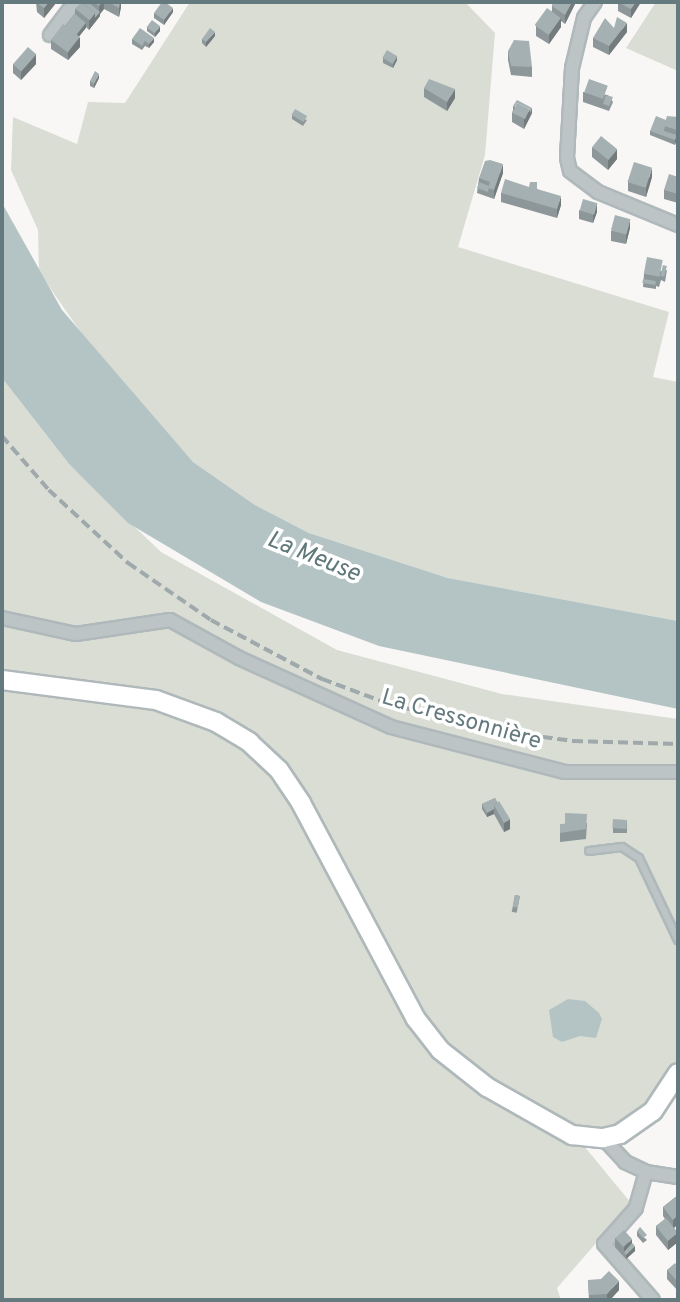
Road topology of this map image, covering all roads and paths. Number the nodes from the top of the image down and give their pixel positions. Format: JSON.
{"nodes":[{"id":1,"x":75,"y":2,"type":"edge"},
{"id":2,"x":595,"y":2,"type":"edge"},
{"id":3,"x":50,"y":35,"type":"dead end"},
{"id":4,"x":678,"y":225,"type":"edge"},
{"id":5,"x":2,"y":618,"type":"edge"},
{"id":6,"x":2,"y":680,"type":"edge"},
{"id":7,"x":678,"y":772,"type":"edge"},
{"id":8,"x":589,"y":850,"type":"dead end"},
{"id":9,"x":678,"y":940,"type":"edge"},
{"id":10,"x":678,"y":1073,"type":"edge"},
{"id":11,"x":603,"y":1138,"type":"junction"},
{"id":12,"x":646,"y":1172,"type":"junction"},
{"id":13,"x":678,"y":1177,"type":"edge"},
{"id":14,"x":653,"y":1300,"type":"edge"}],
"edges":[{"from":1,"to":3,"type":"street"},
{"from":2,"to":4,"type":"street"},
{"from":5,"to":7,"type":"street","name":"La Cressonnière"},
{"from":6,"to":11,"type":"street"},
{"from":8,"to":9,"type":"lane"},
{"from":10,"to":11,"type":"street"},
{"from":11,"to":12,"type":"street"},
{"from":12,"to":13,"type":"street"},
{"from":12,"to":14,"type":"street"}]}
